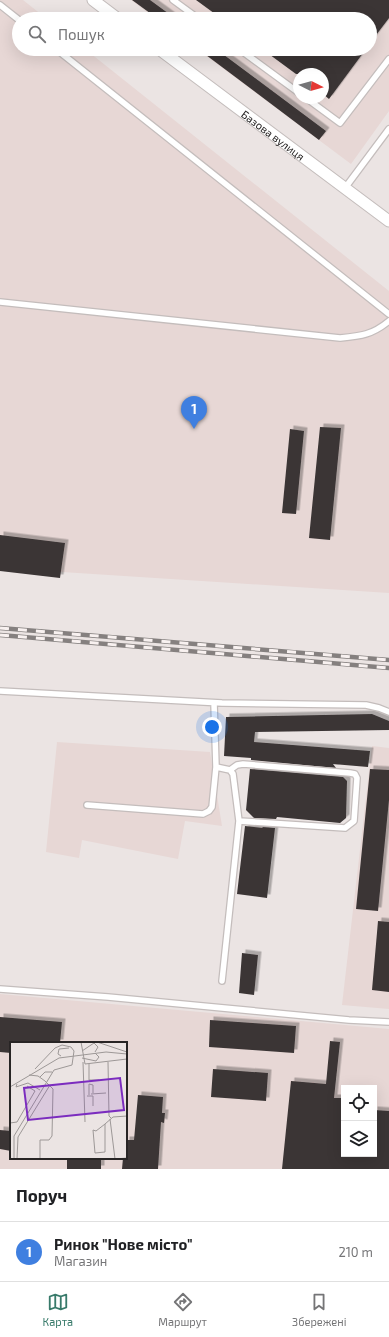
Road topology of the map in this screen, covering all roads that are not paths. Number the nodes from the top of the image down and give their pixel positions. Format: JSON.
{"nodes":[{"id":1,"x":93,"y":0,"type":"edge"},
{"id":2,"x":173,"y":0,"type":"edge"},
{"id":3,"x":0,"y":5,"type":"edge"},
{"id":4,"x":109,"y":12,"type":"edge"},
{"id":5,"x":189,"y":12,"type":"edge"},
{"id":6,"x":12,"y":14,"type":"edge"},
{"id":7,"x":65,"y":56,"type":"edge"},
{"id":8,"x":167,"y":56,"type":"edge"},
{"id":9,"x":249,"y":56,"type":"edge"},
{"id":10,"x":389,"y":59,"type":"edge"},
{"id":11,"x":293,"y":89,"type":"edge"},
{"id":12,"x":314,"y":104,"type":"edge"},
{"id":13,"x":389,"y":129,"type":"edge"},
{"id":14,"x":345,"y":188,"type":"junction"},
{"id":15,"x":389,"y":221,"type":"edge"},
{"id":16,"x":0,"y":302,"type":"edge"},
{"id":17,"x":389,"y":314,"type":"edge"},
{"id":18,"x":389,"y":321,"type":"edge"},
{"id":19,"x":0,"y":691,"type":"edge"},
{"id":20,"x":214,"y":703,"type":"junction"},
{"id":21,"x":389,"y":712,"type":"edge"},
{"id":22,"x":216,"y":767,"type":"junction"},
{"id":23,"x":230,"y":770,"type":"junction"},
{"id":24,"x":87,"y":805,"type":"dead end"},
{"id":25,"x":239,"y":821,"type":"junction"},
{"id":26,"x":222,"y":981,"type":"dead end"},
{"id":27,"x":0,"y":989,"type":"edge"},
{"id":28,"x":389,"y":1022,"type":"edge"}],
"edges":[{"from":1,"to":4,"type":"street"},
{"from":2,"to":5,"type":"lane"},
{"from":3,"to":6,"type":"lane"},
{"from":7,"to":17,"type":"lane"},
{"from":8,"to":14,"type":"street","name":"Базова вулиця"},
{"from":9,"to":11,"type":"lane"},
{"from":10,"to":12,"type":"lane"},
{"from":13,"to":14,"type":"lane"},
{"from":14,"to":15,"type":"street","name":"Базова вулиця"},
{"from":16,"to":18,"type":"lane"},
{"from":19,"to":20,"type":"lane"},
{"from":20,"to":21,"type":"lane"},
{"from":20,"to":22,"type":"lane"},
{"from":22,"to":23,"type":"lane"},
{"from":22,"to":24,"type":"lane"},
{"from":23,"to":25,"type":"lane"},
{"from":23,"to":25,"type":"lane"},
{"from":25,"to":26,"type":"lane"},
{"from":27,"to":28,"type":"lane"}]}
